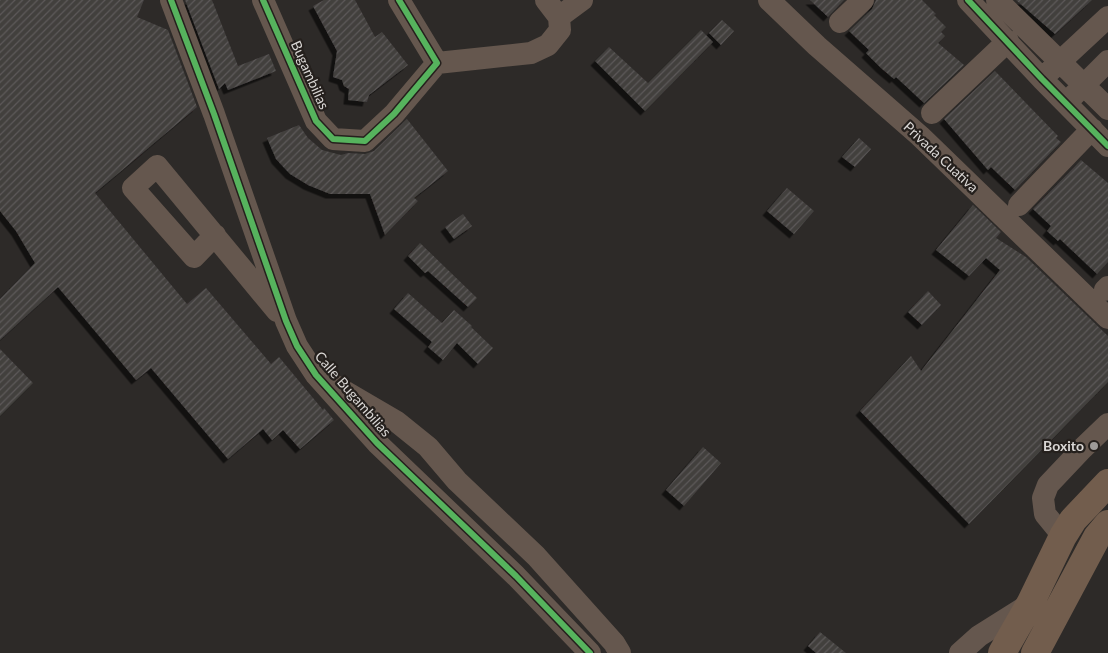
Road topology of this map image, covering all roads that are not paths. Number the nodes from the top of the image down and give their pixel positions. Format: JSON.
{"nodes":[{"id":1,"x":170,"y":0,"type":"edge"},
{"id":2,"x":263,"y":0,"type":"edge"},
{"id":3,"x":399,"y":0,"type":"edge"},
{"id":4,"x":582,"y":0,"type":"edge"},
{"id":5,"x":769,"y":0,"type":"edge"},
{"id":6,"x":863,"y":0,"type":"edge"},
{"id":7,"x":968,"y":0,"type":"edge"},
{"id":8,"x":997,"y":0,"type":"edge"},
{"id":9,"x":553,"y":9,"type":"edge"},
{"id":10,"x":1108,"y":17,"type":"edge"},
{"id":11,"x":840,"y":22,"type":"dead end"},
{"id":12,"x":1008,"y":42,"type":"junction"},
{"id":13,"x":1060,"y":61,"type":"junction"},
{"id":14,"x":1108,"y":61,"type":"edge"},
{"id":15,"x":437,"y":63,"type":"junction"},
{"id":16,"x":1042,"y":79,"type":"junction"},
{"id":17,"x":1083,"y":84,"type":"junction"},
{"id":18,"x":1067,"y":104,"type":"junction"},
{"id":19,"x":1108,"y":109,"type":"edge"},
{"id":20,"x":932,"y":113,"type":"dead end"},
{"id":21,"x":1092,"y":128,"type":"junction"},
{"id":22,"x":1108,"y":146,"type":"edge"},
{"id":23,"x":1019,"y":205,"type":"dead end"},
{"id":24,"x":215,"y":235,"type":"dead end"},
{"id":25,"x":1108,"y":318,"type":"edge"},
{"id":26,"x":286,"y":321,"type":"junction"},
{"id":27,"x":316,"y":375,"type":"junction"},
{"id":28,"x":1108,"y":424,"type":"edge"},
{"id":29,"x":1108,"y":483,"type":"edge"},
{"id":30,"x":1108,"y":524,"type":"edge"},
{"id":31,"x":1063,"y":536,"type":"junction"},
{"id":32,"x":1030,"y":604,"type":"junction"},
{"id":33,"x":612,"y":650,"type":"edge"},
{"id":34,"x":590,"y":653,"type":"edge"},
{"id":35,"x":960,"y":653,"type":"edge"},
{"id":36,"x":1002,"y":653,"type":"edge"},
{"id":37,"x":1035,"y":653,"type":"edge"}],
"edges":[{"from":1,"to":26,"type":"street","name":"Calle Bugambilias"},
{"from":2,"to":15,"type":"street","name":"Bugambilias"},
{"from":3,"to":15,"type":"street"},
{"from":4,"to":9,"type":"street"},
{"from":5,"to":25,"type":"street","name":"Privada Cuativa"},
{"from":6,"to":11,"type":"street"},
{"from":7,"to":12,"type":"street"},
{"from":8,"to":13,"type":"street"},
{"from":9,"to":15,"type":"street"},
{"from":10,"to":13,"type":"street"},
{"from":12,"to":16,"type":"street"},
{"from":12,"to":20,"type":"street"},
{"from":13,"to":16,"type":"street"},
{"from":13,"to":17,"type":"street"},
{"from":14,"to":17,"type":"street"},
{"from":16,"to":18,"type":"street"},
{"from":17,"to":18,"type":"street"},
{"from":17,"to":19,"type":"street"},
{"from":18,"to":21,"type":"street"},
{"from":21,"to":22,"type":"street"},
{"from":21,"to":23,"type":"street"},
{"from":24,"to":26,"type":"street"},
{"from":26,"to":27,"type":"street","name":"Calle Bugambilias"},
{"from":27,"to":33,"type":"street","name":"Calle Bugambilias"},
{"from":27,"to":34,"type":"street","name":"Calle Bugambilias"},
{"from":28,"to":31,"type":"street"},
{"from":29,"to":31,"type":"main road"},
{"from":30,"to":37,"type":"main road"},
{"from":31,"to":32,"type":"main road"},
{"from":32,"to":35,"type":"street"},
{"from":32,"to":36,"type":"main road"}]}
